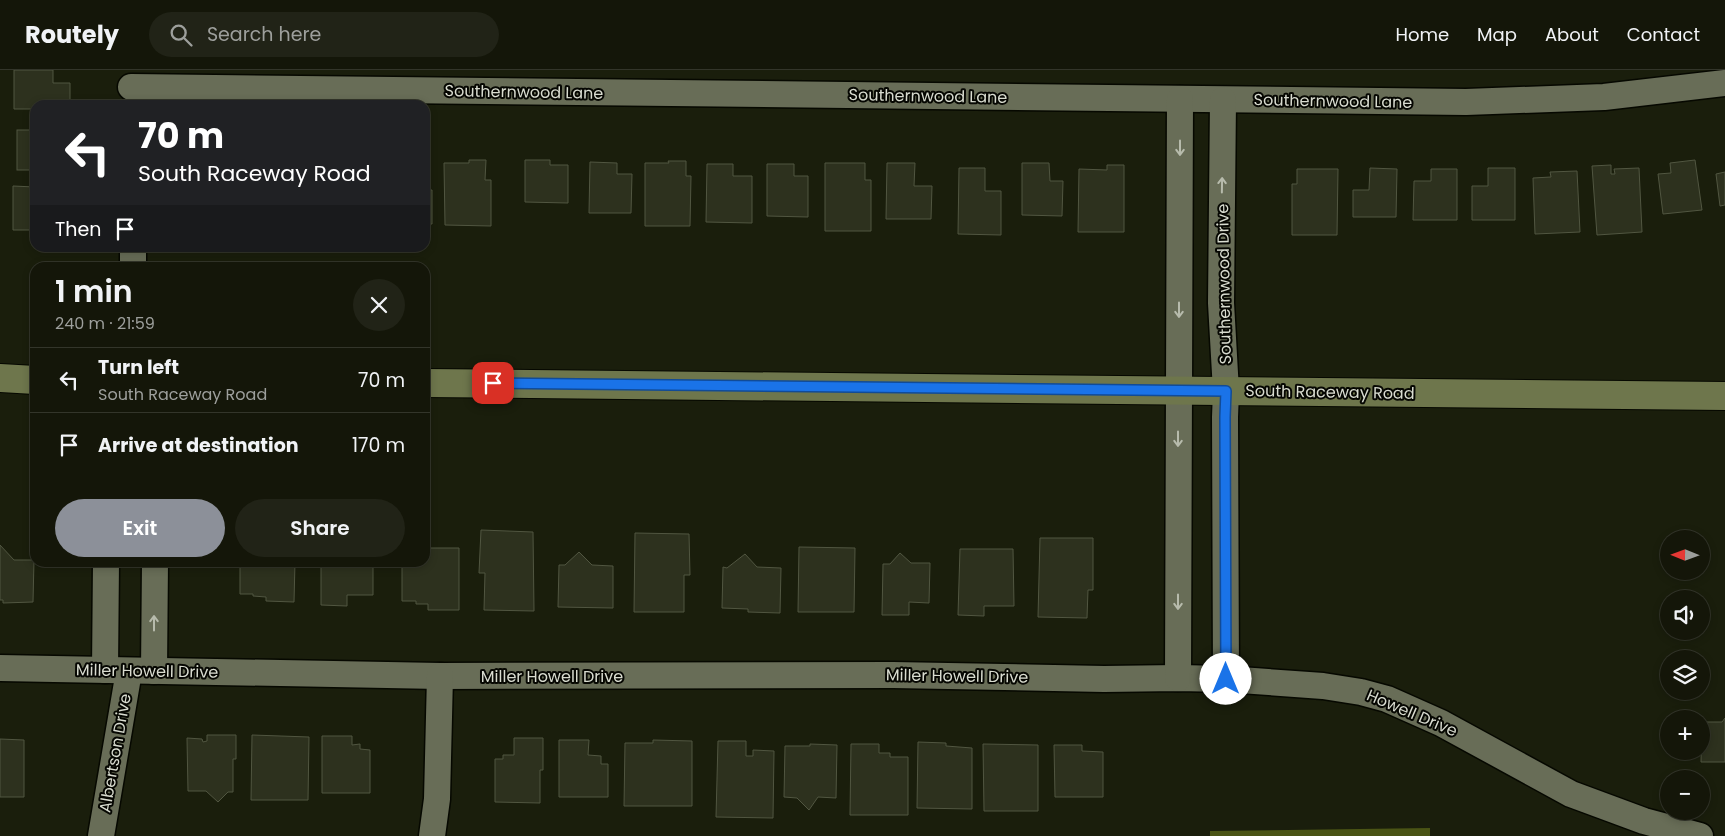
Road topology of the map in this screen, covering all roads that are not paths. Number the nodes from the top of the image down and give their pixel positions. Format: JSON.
{"nodes":[{"id":1,"x":465,"y":81,"type":"edge"},
{"id":2,"x":1725,"y":83,"type":"edge"},
{"id":3,"x":131,"y":87,"type":"edge"},
{"id":4,"x":1180,"y":99,"type":"junction"},
{"id":5,"x":1223,"y":100,"type":"junction"},
{"id":6,"x":0,"y":378,"type":"edge"},
{"id":7,"x":30,"y":380,"type":"edge"},
{"id":8,"x":430,"y":383,"type":"edge"},
{"id":9,"x":1178,"y":391,"type":"junction"},
{"id":10,"x":1226,"y":391,"type":"junction"},
{"id":11,"x":1725,"y":396,"type":"edge"},
{"id":12,"x":107,"y":567,"type":"edge"},
{"id":13,"x":155,"y":567,"type":"edge"},
{"id":14,"x":0,"y":668,"type":"edge"},
{"id":15,"x":117,"y":670,"type":"junction"},
{"id":16,"x":154,"y":672,"type":"junction"},
{"id":17,"x":440,"y":676,"type":"junction"},
{"id":18,"x":1178,"y":678,"type":"junction"},
{"id":19,"x":1104,"y":679,"type":"joint"},
{"id":20,"x":1226,"y":679,"type":"junction"},
{"id":21,"x":1642,"y":829,"type":"edge"},
{"id":22,"x":101,"y":836,"type":"edge"},
{"id":23,"x":432,"y":836,"type":"edge"},
{"id":24,"x":1700,"y":836,"type":"edge"}],
"edges":[{"from":1,"to":3,"type":"street","name":"Southernwood Lane"},
{"from":1,"to":4,"type":"street","name":"Southernwood Lane"},
{"from":2,"to":5,"type":"street","name":"Southernwood Lane"},
{"from":4,"to":5,"type":"street","name":"Southernwood Lane"},
{"from":4,"to":9,"type":"street","one_way":true},
{"from":10,"to":5,"type":"street","name":"Southernwood Drive","one_way":true},
{"from":6,"to":7,"type":"main road"},
{"from":8,"to":9,"type":"main road","name":"South Raceway Road"},
{"from":9,"to":10,"type":"main road","name":"South Raceway Road"},
{"from":9,"to":18,"type":"street","one_way":true},
{"from":10,"to":11,"type":"main road","name":"South Raceway Road"},
{"from":10,"to":20,"type":"street","name":"Southernwood Drive"},
{"from":12,"to":15,"type":"street","name":"Albertson Drive"},
{"from":16,"to":13,"type":"street","one_way":true},
{"from":14,"to":15,"type":"street","name":"Miller Howell Drive"},
{"from":15,"to":16,"type":"street","name":"Miller Howell Drive"},
{"from":15,"to":22,"type":"street","name":"Albertson Drive"},
{"from":16,"to":17,"type":"street","name":"Miller Howell Drive"},
{"from":17,"to":19,"type":"street","name":"Miller Howell Drive"},
{"from":17,"to":23,"type":"street"},
{"from":18,"to":19,"type":"street","name":"Howell Drive"},
{"from":18,"to":20,"type":"street","name":"Howell Drive"},
{"from":20,"to":21,"type":"street","name":"Howell Drive"},
{"from":21,"to":24,"type":"street","name":"Howell Drive"}]}
